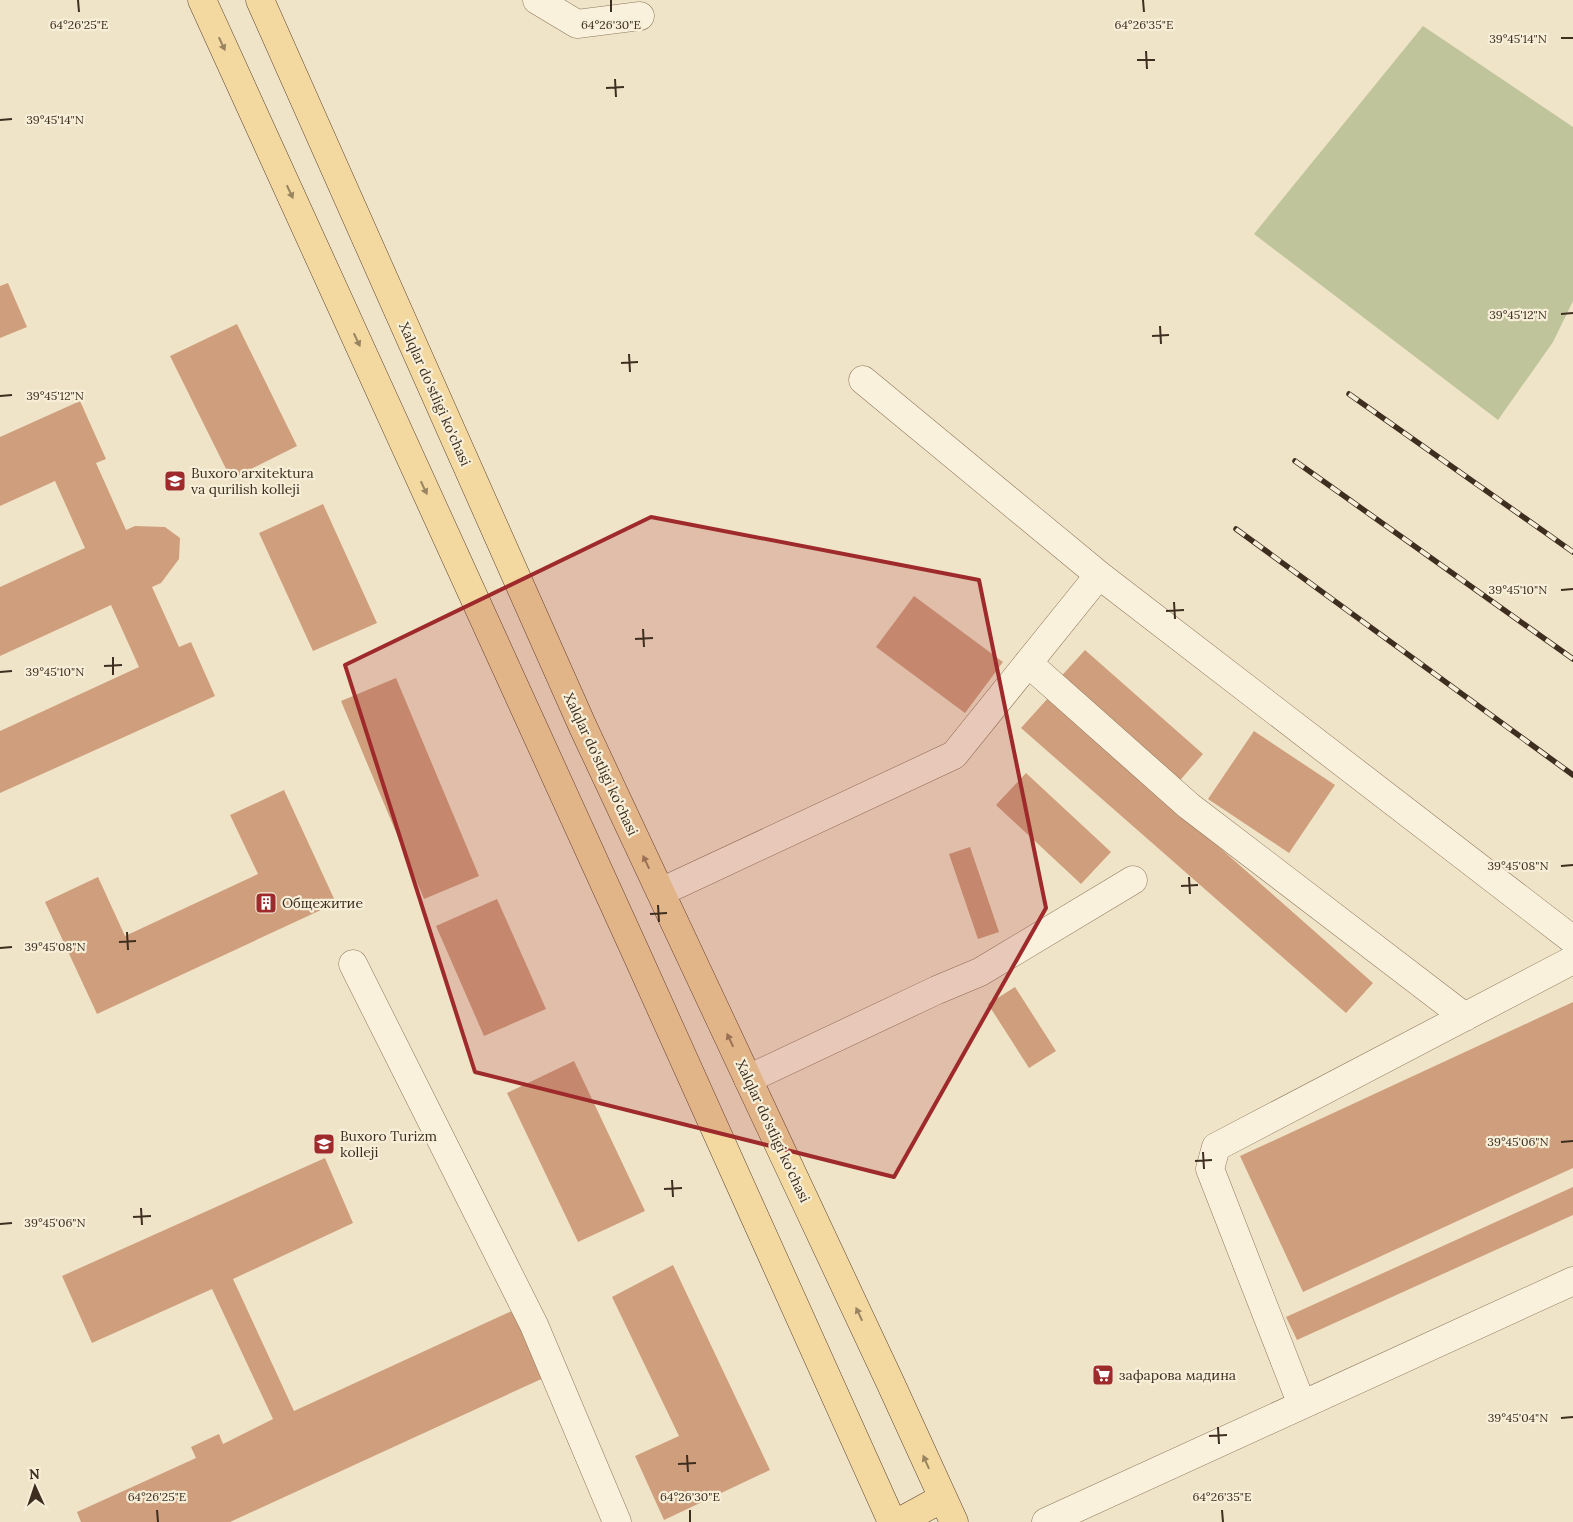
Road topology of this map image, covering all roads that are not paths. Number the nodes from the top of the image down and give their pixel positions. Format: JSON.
{"nodes":[{"id":1,"x":202,"y":0,"type":"edge"},
{"id":2,"x":260,"y":0,"type":"edge"},
{"id":3,"x":537,"y":0,"type":"edge"},
{"id":4,"x":640,"y":16,"type":"dead end"},
{"id":5,"x":863,"y":380,"type":"dead end"},
{"id":6,"x":1099,"y":575,"type":"junction"},
{"id":7,"x":1028,"y":662,"type":"junction"},
{"id":8,"x":1133,"y":880,"type":"dead end"},
{"id":9,"x":661,"y":892,"type":"junction"},
{"id":10,"x":1573,"y":940,"type":"edge"},
{"id":11,"x":1573,"y":960,"type":"edge"},
{"id":12,"x":353,"y":964,"type":"dead end"},
{"id":13,"x":1465,"y":1017,"type":"junction"},
{"id":14,"x":748,"y":1080,"type":"junction"},
{"id":15,"x":1573,"y":1281,"type":"edge"},
{"id":16,"x":1302,"y":1405,"type":"junction"},
{"id":17,"x":949,"y":1510,"type":"edge"},
{"id":18,"x":617,"y":1522,"type":"edge"},
{"id":19,"x":892,"y":1522,"type":"edge"},
{"id":20,"x":899,"y":1522,"type":"edge"},
{"id":21,"x":1046,"y":1522,"type":"edge"}],
"edges":[{"from":1,"to":19,"type":"main road","one_way":true},
{"from":9,"to":2,"type":"main road","name":"Xalqlar do'stligi ko'chasi","one_way":true},
{"from":3,"to":4,"type":"street"},
{"from":5,"to":6,"type":"street"},
{"from":6,"to":7,"type":"street"},
{"from":6,"to":10,"type":"street"},
{"from":7,"to":9,"type":"street"},
{"from":7,"to":13,"type":"street"},
{"from":8,"to":14,"type":"street"},
{"from":14,"to":9,"type":"main road","name":"Xalqlar do'stligi ko'chasi","one_way":true},
{"from":11,"to":13,"type":"street"},
{"from":12,"to":18,"type":"street"},
{"from":13,"to":16,"type":"street"},
{"from":17,"to":14,"type":"main road","name":"Xalqlar do'stligi ko'chasi","one_way":true},
{"from":15,"to":16,"type":"street"},
{"from":16,"to":21,"type":"street"},
{"from":17,"to":20,"type":"main road"}]}
